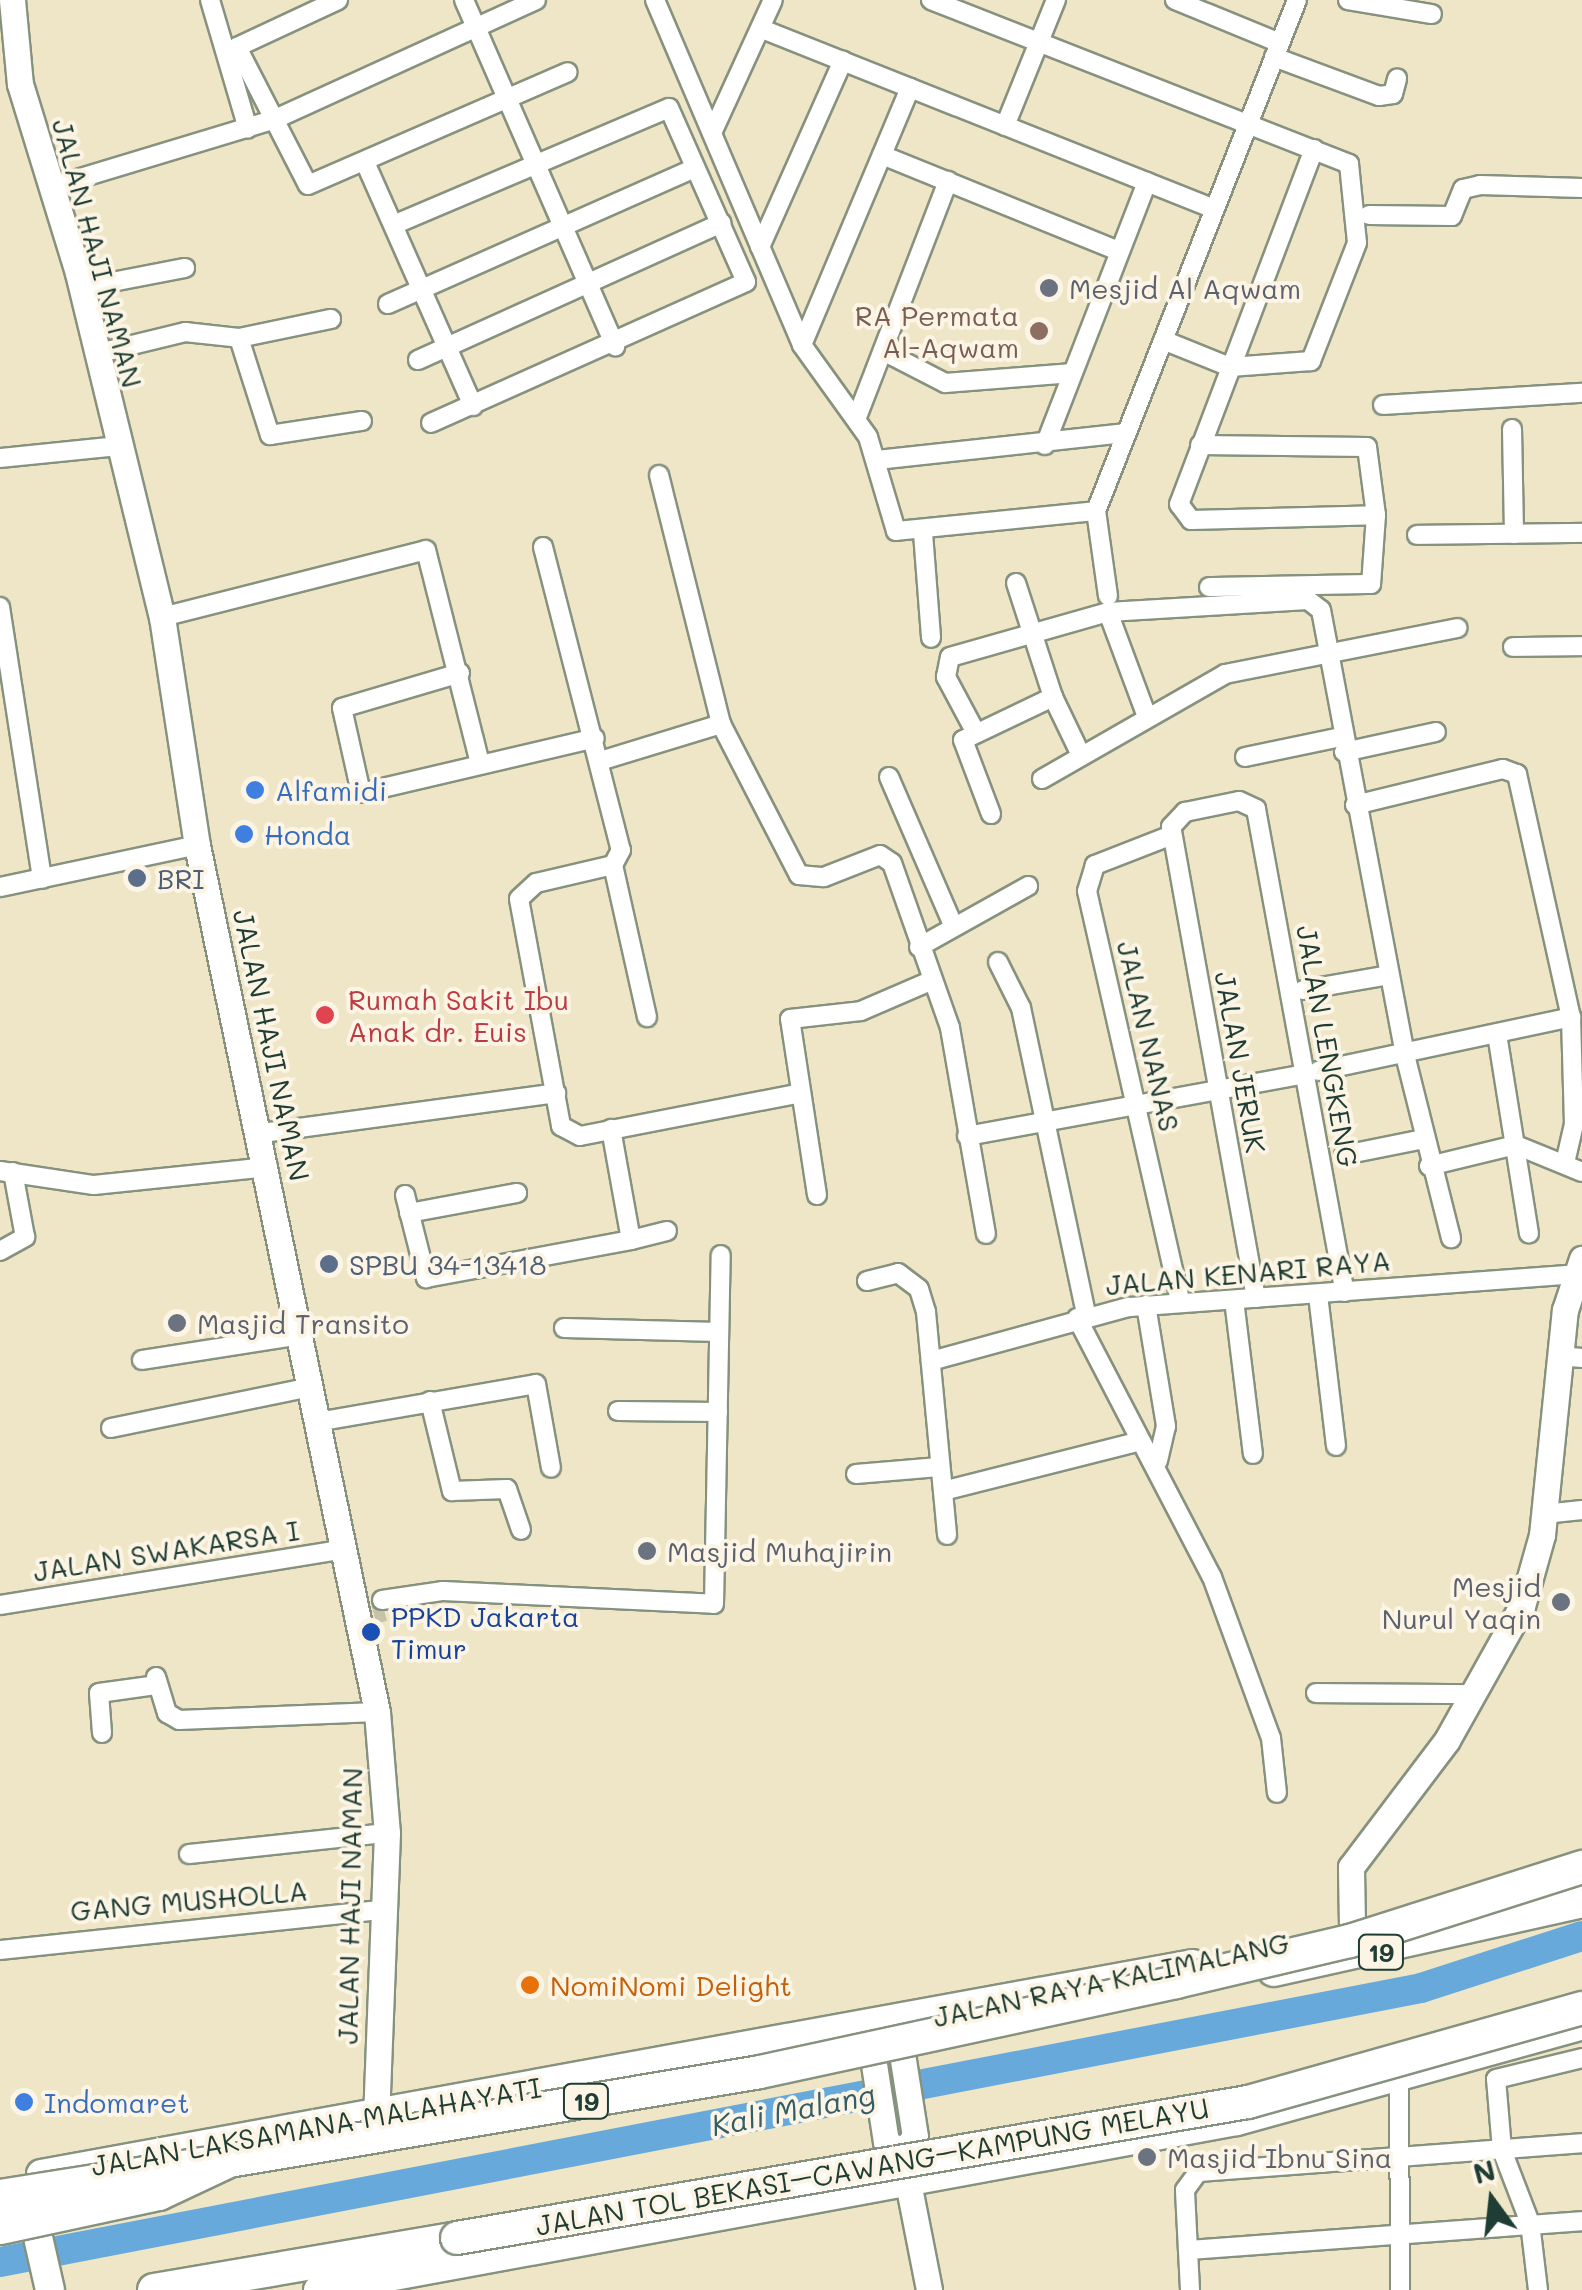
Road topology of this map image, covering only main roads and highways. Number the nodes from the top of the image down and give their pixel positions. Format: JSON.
{"nodes":[{"id":1,"x":1582,"y":1856,"type":"edge"},
{"id":2,"x":1582,"y":1867,"type":"edge"},
{"id":3,"x":1582,"y":1884,"type":"edge"},
{"id":4,"x":1582,"y":1901,"type":"edge"},
{"id":5,"x":1352,"y":1926,"type":"junction"},
{"id":6,"x":1176,"y":1982,"type":"junction"},
{"id":7,"x":1582,"y":2008,"type":"edge"},
{"id":8,"x":1582,"y":2025,"type":"edge"},
{"id":9,"x":869,"y":2029,"type":"joint"},
{"id":10,"x":230,"y":2161,"type":"junction"},
{"id":11,"x":15,"y":2185,"type":"edge"},
{"id":12,"x":0,"y":2228,"type":"edge"},
{"id":13,"x":361,"y":2257,"type":"junction"},
{"id":14,"x":50,"y":2290,"type":"edge"},
{"id":15,"x":154,"y":2290,"type":"edge"},
{"id":16,"x":287,"y":2290,"type":"edge"},
{"id":17,"x":319,"y":2290,"type":"edge"}],
"edges":[{"from":1,"to":5,"type":"main road","name":"JALAN RAYA KALIMALANG"},
{"from":2,"to":6,"type":"highway","bridge":true},
{"from":3,"to":5,"type":"main road","name":"JALAN RAYA KALIMALANG"},
{"from":4,"to":6,"type":"highway","number":"19","bridge":true},
{"from":5,"to":9,"type":"main road","name":"JALAN RAYA KALIMALANG"},
{"from":6,"to":10,"type":"highway","number":"19","bridge":true},
{"from":7,"to":13,"type":"highway","name":"JALAN TOL BEKASI–CAWANG–KAMPUNG MELAYU","bridge":true},
{"from":8,"to":17,"type":"main road"},
{"from":9,"to":11,"type":"main road","name":"JALAN LAKSAMANA MALAHAYATI"},
{"from":10,"to":11,"type":"highway","bridge":true},
{"from":10,"to":12,"type":"highway","number":"19","bridge":true},
{"from":11,"to":14,"type":"main road"},
{"from":13,"to":15,"type":"highway","name":"JALAN TOL BEKASI–CAWANG–KAMPUNG MELAYU"},
{"from":13,"to":16,"type":"highway"}]}
